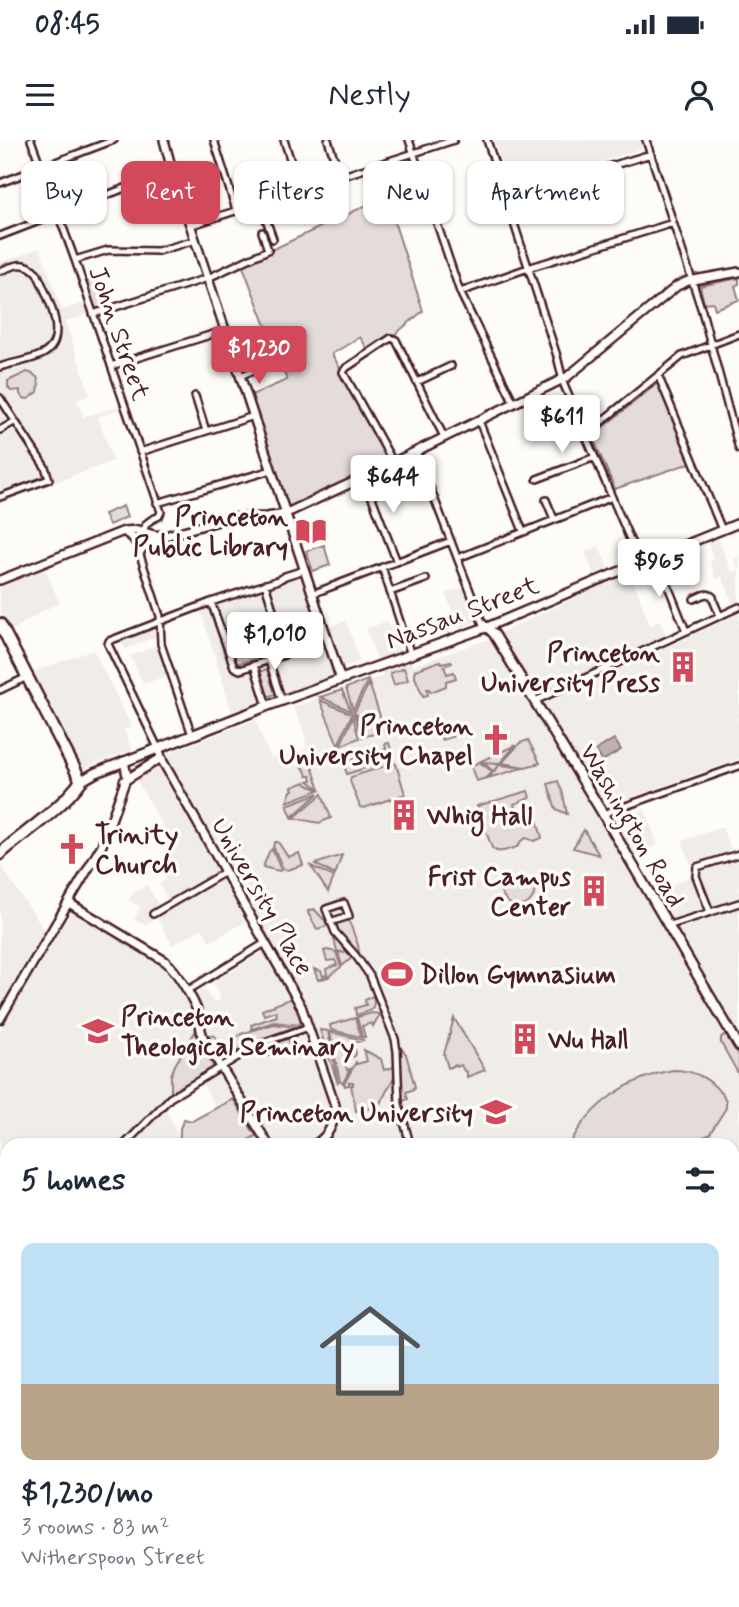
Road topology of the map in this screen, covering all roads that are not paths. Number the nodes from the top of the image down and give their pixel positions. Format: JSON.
{"nodes":[{"id":1,"x":31,"y":140,"type":"edge"},
{"id":2,"x":114,"y":140,"type":"edge"},
{"id":3,"x":214,"y":140,"type":"edge"},
{"id":4,"x":284,"y":140,"type":"edge"},
{"id":5,"x":328,"y":140,"type":"edge"},
{"id":6,"x":409,"y":140,"type":"edge"},
{"id":7,"x":454,"y":140,"type":"edge"},
{"id":8,"x":487,"y":140,"type":"edge"},
{"id":9,"x":646,"y":140,"type":"edge"},
{"id":10,"x":167,"y":141,"type":"edge"},
{"id":11,"x":413,"y":153,"type":"junction"},
{"id":12,"x":651,"y":154,"type":"junction"},
{"id":13,"x":38,"y":161,"type":"edge"},
{"id":14,"x":58,"y":161,"type":"edge"},
{"id":15,"x":170,"y":161,"type":"edge"},
{"id":16,"x":291,"y":161,"type":"edge"},
{"id":17,"x":335,"y":161,"type":"edge"},
{"id":18,"x":494,"y":161,"type":"edge"},
{"id":19,"x":624,"y":162,"type":"edge"},
{"id":20,"x":349,"y":173,"type":"edge"},
{"id":21,"x":21,"y":175,"type":"edge"},
{"id":22,"x":0,"y":183,"type":"edge"},
{"id":23,"x":234,"y":204,"type":"edge"},
{"id":24,"x":234,"y":211,"type":"edge"},
{"id":25,"x":673,"y":223,"type":"junction"},
{"id":26,"x":32,"y":224,"type":"edge"},
{"id":27,"x":62,"y":224,"type":"edge"},
{"id":28,"x":268,"y":224,"type":"edge"},
{"id":29,"x":514,"y":224,"type":"edge"},
{"id":30,"x":192,"y":225,"type":"joint"},
{"id":31,"x":262,"y":232,"type":"dead end"},
{"id":32,"x":0,"y":236,"type":"edge"},
{"id":33,"x":273,"y":239,"type":"dead end"},
{"id":34,"x":196,"y":240,"type":"junction"},
{"id":35,"x":75,"y":260,"type":"junction"},
{"id":36,"x":528,"y":268,"type":"junction"},
{"id":37,"x":0,"y":271,"type":"edge"},
{"id":38,"x":739,"y":272,"type":"edge"},
{"id":39,"x":208,"y":278,"type":"junction"},
{"id":40,"x":693,"y":280,"type":"junction"},
{"id":41,"x":460,"y":292,"type":"junction"},
{"id":42,"x":93,"y":314,"type":"junction"},
{"id":43,"x":226,"y":330,"type":"junction"},
{"id":44,"x":739,"y":334,"type":"edge"},
{"id":45,"x":711,"y":344,"type":"junction"},
{"id":46,"x":111,"y":366,"type":"junction"},
{"id":47,"x":451,"y":366,"type":"dead end"},
{"id":48,"x":0,"y":367,"type":"edge"},
{"id":49,"x":262,"y":367,"type":"dead end"},
{"id":50,"x":658,"y":375,"type":"junction"},
{"id":51,"x":240,"y":376,"type":"junction"},
{"id":52,"x":563,"y":379,"type":"junction"},
{"id":53,"x":417,"y":382,"type":"junction"},
{"id":54,"x":195,"y":396,"type":"dead end"},
{"id":55,"x":0,"y":398,"type":"edge"},
{"id":56,"x":514,"y":402,"type":"junction"},
{"id":57,"x":254,"y":416,"type":"junction"},
{"id":58,"x":479,"y":421,"type":"junction"},
{"id":59,"x":14,"y":422,"type":"junction"},
{"id":60,"x":0,"y":430,"type":"edge"},
{"id":61,"x":206,"y":431,"type":"junction"},
{"id":62,"x":586,"y":435,"type":"junction"},
{"id":63,"x":444,"y":437,"type":"junction"},
{"id":64,"x":739,"y":449,"type":"edge"},
{"id":65,"x":416,"y":451,"type":"junction"},
{"id":66,"x":140,"y":452,"type":"junction"},
{"id":67,"x":595,"y":457,"type":"junction"},
{"id":68,"x":394,"y":462,"type":"junction"},
{"id":69,"x":272,"y":470,"type":"junction"},
{"id":70,"x":364,"y":477,"type":"junction"},
{"id":71,"x":537,"y":479,"type":"dead end"},
{"id":72,"x":0,"y":497,"type":"edge"},
{"id":73,"x":612,"y":497,"type":"junction"},
{"id":74,"x":546,"y":500,"type":"dead end"},
{"id":75,"x":158,"y":503,"type":"junction"},
{"id":76,"x":286,"y":513,"type":"junction"},
{"id":77,"x":554,"y":519,"type":"junction"},
{"id":78,"x":739,"y":523,"type":"edge"},
{"id":79,"x":722,"y":530,"type":"junction"},
{"id":80,"x":124,"y":531,"type":"junction"},
{"id":81,"x":523,"y":531,"type":"junction"},
{"id":82,"x":144,"y":532,"type":"junction"},
{"id":83,"x":165,"y":536,"type":"junction"},
{"id":84,"x":451,"y":541,"type":"junction"},
{"id":85,"x":139,"y":550,"type":"junction"},
{"id":86,"x":656,"y":556,"type":"junction"},
{"id":87,"x":457,"y":558,"type":"junction"},
{"id":88,"x":397,"y":562,"type":"junction"},
{"id":89,"x":640,"y":563,"type":"junction"},
{"id":90,"x":382,"y":567,"type":"junction"},
{"id":91,"x":304,"y":570,"type":"junction"},
{"id":92,"x":0,"y":578,"type":"edge"},
{"id":93,"x":426,"y":579,"type":"dead end"},
{"id":94,"x":265,"y":584,"type":"junction"},
{"id":95,"x":390,"y":592,"type":"junction"},
{"id":96,"x":313,"y":594,"type":"junction"},
{"id":97,"x":694,"y":599,"type":"dead end"},
{"id":98,"x":211,"y":601,"type":"junction"},
{"id":99,"x":739,"y":607,"type":"edge"},
{"id":100,"x":720,"y":617,"type":"junction"},
{"id":101,"x":160,"y":620,"type":"junction"},
{"id":102,"x":0,"y":624,"type":"edge"},
{"id":103,"x":487,"y":628,"type":"junction"},
{"id":104,"x":687,"y":631,"type":"junction"},
{"id":105,"x":411,"y":655,"type":"junction"},
{"id":106,"x":269,"y":661,"type":"junction"},
{"id":107,"x":254,"y":665,"type":"junction"},
{"id":108,"x":27,"y":677,"type":"junction"},
{"id":109,"x":341,"y":680,"type":"junction"},
{"id":110,"x":0,"y":690,"type":"edge"},
{"id":111,"x":282,"y":701,"type":"junction"},
{"id":112,"x":535,"y":701,"type":"junction"},
{"id":113,"x":267,"y":706,"type":"junction"},
{"id":114,"x":191,"y":735,"type":"junction"},
{"id":115,"x":158,"y":748,"type":"junction"},
{"id":116,"x":161,"y":758,"type":"junction"},
{"id":117,"x":124,"y":761,"type":"junction"},
{"id":118,"x":115,"y":765,"type":"junction"},
{"id":119,"x":739,"y":766,"type":"edge"},
{"id":120,"x":81,"y":781,"type":"junction"},
{"id":121,"x":124,"y":781,"type":"junction"},
{"id":122,"x":603,"y":814,"type":"junction"},
{"id":123,"x":0,"y":854,"type":"edge"},
{"id":124,"x":739,"y":854,"type":"edge"},
{"id":125,"x":225,"y":872,"type":"junction"},
{"id":126,"x":69,"y":903,"type":"junction"},
{"id":127,"x":739,"y":903,"type":"edge"},
{"id":128,"x":710,"y":912,"type":"junction"},
{"id":129,"x":153,"y":914,"type":"dead end"},
{"id":130,"x":330,"y":922,"type":"junction"},
{"id":131,"x":667,"y":926,"type":"junction"},
{"id":132,"x":265,"y":943,"type":"junction"},
{"id":133,"x":187,"y":991,"type":"junction"},
{"id":134,"x":0,"y":1019,"type":"edge"},
{"id":135,"x":309,"y":1027,"type":"junction"},
{"id":136,"x":739,"y":1046,"type":"edge"},
{"id":137,"x":220,"y":1068,"type":"junction"},
{"id":138,"x":130,"y":1138,"type":"edge"},
{"id":139,"x":264,"y":1138,"type":"edge"},
{"id":140,"x":324,"y":1138,"type":"edge"},
{"id":141,"x":408,"y":1138,"type":"edge"}],
"edges":[{"from":1,"to":13,"type":"street","name":"John Street"},
{"from":2,"to":14,"type":"street"},
{"from":3,"to":23,"type":"street"},
{"from":4,"to":16,"type":"street"},
{"from":5,"to":17,"type":"street"},
{"from":6,"to":11,"type":"street"},
{"from":7,"to":11,"type":"street"},
{"from":8,"to":18,"type":"street"},
{"from":9,"to":12,"type":"street"},
{"from":10,"to":15,"type":"street"},
{"from":11,"to":20,"type":"street"},
{"from":11,"to":41,"type":"street"},
{"from":12,"to":19,"type":"street"},
{"from":12,"to":25,"type":"street"},
{"from":21,"to":22,"type":"street"},
{"from":24,"to":30,"type":"street"},
{"from":25,"to":36,"type":"street"},
{"from":25,"to":40,"type":"street"},
{"from":26,"to":32,"type":"street"},
{"from":27,"to":35,"type":"street","name":"John Street"},
{"from":28,"to":33,"type":"street"},
{"from":29,"to":36,"type":"street"},
{"from":30,"to":34,"type":"street"},
{"from":31,"to":39,"type":"street"},
{"from":34,"to":35,"type":"street"},
{"from":34,"to":39,"type":"street"},
{"from":35,"to":42,"type":"street","name":"John Street"},
{"from":36,"to":41,"type":"street"},
{"from":36,"to":52,"type":"street"},
{"from":37,"to":48,"type":"street"},
{"from":38,"to":40,"type":"street"},
{"from":39,"to":42,"type":"street"},
{"from":39,"to":43,"type":"street"},
{"from":40,"to":45,"type":"street"},
{"from":40,"to":52,"type":"street"},
{"from":41,"to":56,"type":"street"},
{"from":42,"to":46,"type":"street","name":"John Street"},
{"from":43,"to":46,"type":"street"},
{"from":43,"to":51,"type":"street"},
{"from":44,"to":45,"type":"street"},
{"from":45,"to":50,"type":"street"},
{"from":45,"to":64,"type":"street"},
{"from":46,"to":66,"type":"street","name":"John Street"},
{"from":47,"to":53,"type":"street"},
{"from":49,"to":51,"type":"street"},
{"from":50,"to":62,"type":"street"},
{"from":50,"to":79,"type":"street"},
{"from":51,"to":57,"type":"street"},
{"from":52,"to":56,"type":"street"},
{"from":52,"to":62,"type":"street"},
{"from":53,"to":63,"type":"street"},
{"from":53,"to":68,"type":"street"},
{"from":54,"to":61,"type":"street"},
{"from":55,"to":59,"type":"street"},
{"from":56,"to":58,"type":"street"},
{"from":57,"to":61,"type":"street"},
{"from":57,"to":69,"type":"street"},
{"from":58,"to":63,"type":"street"},
{"from":58,"to":81,"type":"street"},
{"from":59,"to":60,"type":"street"},
{"from":59,"to":72,"type":"street"},
{"from":61,"to":66,"type":"street"},
{"from":62,"to":67,"type":"street"},
{"from":63,"to":65,"type":"street"},
{"from":65,"to":68,"type":"street"},
{"from":65,"to":84,"type":"street"},
{"from":66,"to":75,"type":"street","name":"John Street"},
{"from":67,"to":71,"type":"street"},
{"from":67,"to":73,"type":"street"},
{"from":68,"to":70,"type":"street"},
{"from":69,"to":75,"type":"street"},
{"from":69,"to":76,"type":"street"},
{"from":70,"to":76,"type":"street"},
{"from":70,"to":88,"type":"street"},
{"from":73,"to":77,"type":"street"},
{"from":73,"to":89,"type":"street"},
{"from":74,"to":77,"type":"street"},
{"from":75,"to":82,"type":"street"},
{"from":76,"to":83,"type":"street"},
{"from":76,"to":91,"type":"street"},
{"from":77,"to":81,"type":"street"},
{"from":78,"to":79,"type":"street","name":"Nassau Street"},
{"from":79,"to":86,"type":"street","name":"Nassau Street"},
{"from":80,"to":82,"type":"street"},
{"from":80,"to":85,"type":"street"},
{"from":80,"to":92,"type":"street"},
{"from":81,"to":87,"type":"street"},
{"from":82,"to":83,"type":"street"},
{"from":82,"to":85,"type":"street"},
{"from":83,"to":85,"type":"street"},
{"from":84,"to":87,"type":"street"},
{"from":84,"to":88,"type":"street"},
{"from":85,"to":101,"type":"street"},
{"from":86,"to":89,"type":"street","name":"Nassau Street"},
{"from":86,"to":104,"type":"street"},
{"from":87,"to":103,"type":"street"},
{"from":88,"to":90,"type":"street"},
{"from":89,"to":103,"type":"street","name":"Nassau Street"},
{"from":90,"to":95,"type":"street"},
{"from":90,"to":96,"type":"street"},
{"from":91,"to":94,"type":"street"},
{"from":91,"to":96,"type":"street"},
{"from":93,"to":95,"type":"street"},
{"from":94,"to":98,"type":"street"},
{"from":94,"to":106,"type":"street"},
{"from":95,"to":105,"type":"street"},
{"from":96,"to":109,"type":"street"},
{"from":97,"to":100,"type":"street"},
{"from":98,"to":101,"type":"street"},
{"from":98,"to":107,"type":"street"},
{"from":99,"to":100,"type":"street"},
{"from":100,"to":104,"type":"street"},
{"from":101,"to":114,"type":"street"},
{"from":101,"to":115,"type":"street"},
{"from":102,"to":108,"type":"highway"},
{"from":103,"to":105,"type":"main road","name":"Nassau Street"},
{"from":103,"to":112,"type":"main road","name":"Washington Road"},
{"from":104,"to":112,"type":"street"},
{"from":105,"to":109,"type":"main road","name":"Nassau Street"},
{"from":106,"to":107,"type":"street"},
{"from":106,"to":111,"type":"street"},
{"from":107,"to":113,"type":"street"},
{"from":108,"to":110,"type":"street"},
{"from":108,"to":120,"type":"highway"},
{"from":109,"to":111,"type":"main road","name":"Nassau Street"},
{"from":111,"to":113,"type":"main road","name":"Nassau Street"},
{"from":112,"to":122,"type":"main road","name":"Washington Road"},
{"from":113,"to":114,"type":"main road","name":"Nassau Street"},
{"from":114,"to":115,"type":"main road","name":"Nassau Street"},
{"from":115,"to":116,"type":"street","name":"University Place"},
{"from":115,"to":117,"type":"main road","name":"Nassau Street"},
{"from":116,"to":121,"type":"street"},
{"from":116,"to":125,"type":"street","name":"University Place"},
{"from":117,"to":118,"type":"main road","name":"Nassau Street"},
{"from":117,"to":121,"type":"street"},
{"from":118,"to":120,"type":"main road","name":"Nassau Street"},
{"from":118,"to":121,"type":"street"},
{"from":119,"to":122,"type":"street"},
{"from":120,"to":123,"type":"highway"},
{"from":121,"to":126,"type":"street"},
{"from":122,"to":131,"type":"main road","name":"Washington Road"},
{"from":124,"to":128,"type":"street"},
{"from":125,"to":129,"type":"street"},
{"from":125,"to":132,"type":"street","name":"University Place"},
{"from":126,"to":133,"type":"street"},
{"from":126,"to":134,"type":"street"},
{"from":127,"to":128,"type":"street"},
{"from":128,"to":131,"type":"street"},
{"from":130,"to":130,"type":"street"},
{"from":130,"to":141,"type":"street"},
{"from":131,"to":136,"type":"main road","name":"Washington Road"},
{"from":132,"to":133,"type":"street"},
{"from":132,"to":135,"type":"street","name":"University Place"},
{"from":133,"to":137,"type":"street"},
{"from":135,"to":137,"type":"street"},
{"from":135,"to":140,"type":"street","name":"University Place"},
{"from":137,"to":138,"type":"street"},
{"from":137,"to":139,"type":"street"}]}
